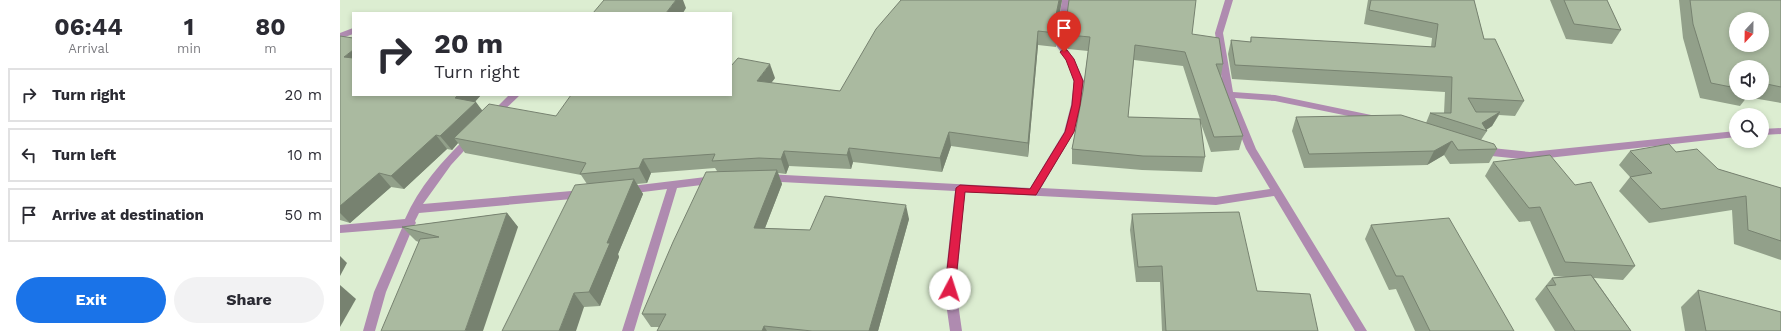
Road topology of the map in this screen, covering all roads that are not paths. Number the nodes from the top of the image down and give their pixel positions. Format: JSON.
{"nodes":[{"id":1,"x":1066,"y":0,"type":"edge"},
{"id":2,"x":1229,"y":0,"type":"edge"},
{"id":3,"x":352,"y":31,"type":"edge"},
{"id":4,"x":340,"y":36,"type":"edge"},
{"id":5,"x":1229,"y":95,"type":"junction"},
{"id":6,"x":514,"y":96,"type":"edge"},
{"id":7,"x":1382,"y":120,"type":"edge"},
{"id":8,"x":486,"y":123,"type":"edge"},
{"id":9,"x":1781,"y":131,"type":"edge"},
{"id":10,"x":1769,"y":132,"type":"edge"},
{"id":11,"x":475,"y":134,"type":"edge"},
{"id":12,"x":1729,"y":135,"type":"edge"},
{"id":13,"x":1472,"y":148,"type":"edge"},
{"id":14,"x":757,"y":178,"type":"edge"},
{"id":15,"x":727,"y":180,"type":"edge"},
{"id":16,"x":673,"y":185,"type":"junction"},
{"id":17,"x":960,"y":188,"type":"junction"},
{"id":18,"x":618,"y":191,"type":"edge"},
{"id":19,"x":1033,"y":192,"type":"junction"},
{"id":20,"x":1277,"y":192,"type":"junction"},
{"id":21,"x":594,"y":193,"type":"edge"},
{"id":22,"x":415,"y":209,"type":"junction"},
{"id":23,"x":411,"y":223,"type":"junction"},
{"id":24,"x":340,"y":229,"type":"edge"},
{"id":25,"x":369,"y":331,"type":"edge"},
{"id":26,"x":628,"y":331,"type":"edge"},
{"id":27,"x":956,"y":331,"type":"edge"},
{"id":28,"x":1361,"y":331,"type":"edge"}],
"edges":[{"from":1,"to":19,"type":"street"},
{"from":2,"to":5,"type":"street"},
{"from":3,"to":4,"type":"street"},
{"from":5,"to":7,"type":"street"},
{"from":5,"to":20,"type":"street"},
{"from":6,"to":8,"type":"street"},
{"from":9,"to":10,"type":"street"},
{"from":11,"to":22,"type":"street"},
{"from":12,"to":13,"type":"street"},
{"from":14,"to":17,"type":"street"},
{"from":15,"to":16,"type":"street"},
{"from":16,"to":18,"type":"street"},
{"from":16,"to":26,"type":"street"},
{"from":17,"to":19,"type":"street"},
{"from":17,"to":27,"type":"street"},
{"from":19,"to":20,"type":"street"},
{"from":20,"to":28,"type":"street"},
{"from":21,"to":22,"type":"street"},
{"from":22,"to":23,"type":"street"},
{"from":23,"to":24,"type":"street"},
{"from":23,"to":25,"type":"street"}]}
